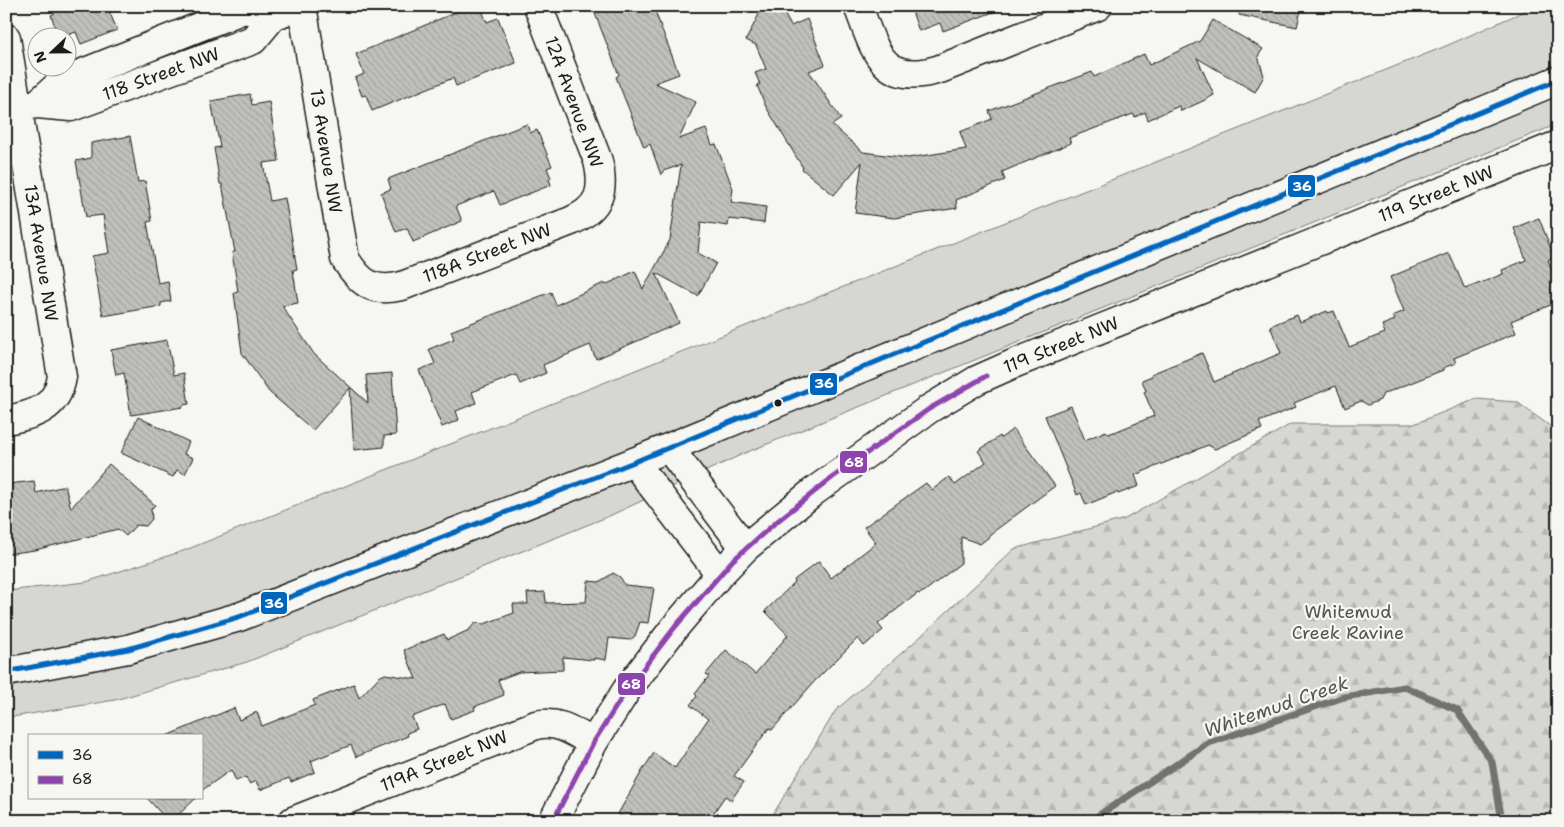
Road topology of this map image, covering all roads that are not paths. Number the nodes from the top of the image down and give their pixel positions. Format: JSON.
{"nodes":[{"id":1,"x":300,"y":6,"type":"edge"},
{"id":2,"x":538,"y":6,"type":"edge"},
{"id":3,"x":858,"y":6,"type":"edge"},
{"id":4,"x":1098,"y":6,"type":"edge"},
{"id":5,"x":6,"y":38,"type":"edge"},
{"id":6,"x":1558,"y":80,"type":"edge"},
{"id":7,"x":21,"y":107,"type":"edge"},
{"id":8,"x":1558,"y":145,"type":"edge"},
{"id":9,"x":598,"y":200,"type":"joint"},
{"id":10,"x":369,"y":286,"type":"joint"},
{"id":11,"x":6,"y":420,"type":"edge"},
{"id":12,"x":669,"y":448,"type":"junction"},
{"id":13,"x":634,"y":462,"type":"junction"},
{"id":14,"x":745,"y":548,"type":"junction"},
{"id":15,"x":720,"y":574,"type":"junction"},
{"id":16,"x":6,"y":672,"type":"edge"},
{"id":17,"x":593,"y":743,"type":"junction"},
{"id":18,"x":293,"y":821,"type":"edge"},
{"id":19,"x":553,"y":821,"type":"edge"}],
"edges":[{"from":1,"to":7,"type":"street","name":"118 Street NW"},
{"from":1,"to":10,"type":"street","name":"13 Avenue NW"},
{"from":2,"to":9,"type":"street","name":"12A Avenue NW"},
{"from":3,"to":4,"type":"street"},
{"from":5,"to":7,"type":"street","name":"13A Avenue NW"},
{"from":6,"to":12,"type":"street"},
{"from":7,"to":11,"type":"street","name":"13A Avenue NW"},
{"from":8,"to":14,"type":"street","name":"119 Street NW"},
{"from":9,"to":10,"type":"street","name":"118A Street NW"},
{"from":12,"to":13,"type":"street"},
{"from":12,"to":14,"type":"street"},
{"from":13,"to":15,"type":"street"},
{"from":13,"to":16,"type":"street"},
{"from":14,"to":15,"type":"street","name":"119 Street NW"},
{"from":15,"to":17,"type":"street","name":"119 Street NW"},
{"from":17,"to":18,"type":"street","name":"119A Street NW"},
{"from":17,"to":19,"type":"street","name":"119 Street NW"}]}
